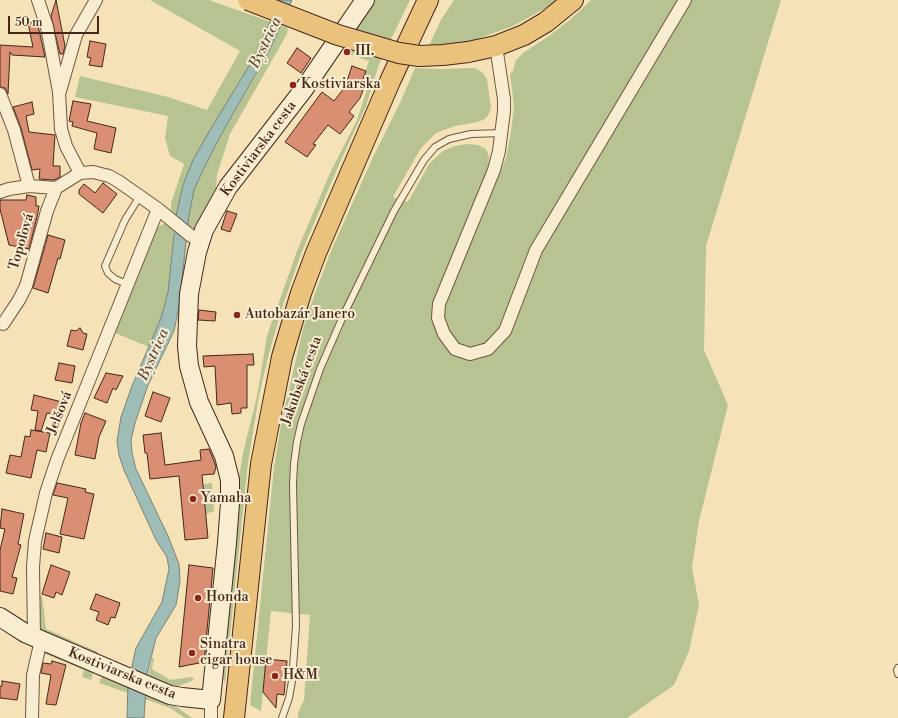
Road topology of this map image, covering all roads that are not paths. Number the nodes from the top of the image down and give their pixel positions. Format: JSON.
{"nodes":[{"id":1,"x":38,"y":0,"type":"edge"},
{"id":2,"x":96,"y":0,"type":"edge"},
{"id":3,"x":248,"y":0,"type":"edge"},
{"id":4,"x":365,"y":0,"type":"edge"},
{"id":5,"x":428,"y":0,"type":"edge"},
{"id":6,"x":442,"y":0,"type":"edge"},
{"id":7,"x":573,"y":0,"type":"edge"},
{"id":8,"x":685,"y":0,"type":"edge"},
{"id":9,"x":496,"y":46,"type":"junction"},
{"id":10,"x":59,"y":92,"type":"junction"},
{"id":11,"x":0,"y":94,"type":"edge"},
{"id":12,"x":502,"y":133,"type":"junction"},
{"id":13,"x":356,"y":162,"type":"junction"},
{"id":14,"x":80,"y":173,"type":"junction"},
{"id":15,"x":29,"y":186,"type":"junction"},
{"id":16,"x":56,"y":188,"type":"junction"},
{"id":17,"x":0,"y":192,"type":"edge"},
{"id":18,"x":140,"y":196,"type":"junction"},
{"id":19,"x":158,"y":210,"type":"junction"},
{"id":20,"x":196,"y":238,"type":"junction"},
{"id":21,"x":129,"y":285,"type":"junction"},
{"id":22,"x":3,"y":324,"type":"dead end"},
{"id":23,"x":0,"y":617,"type":"edge"},
{"id":24,"x":38,"y":639,"type":"junction"},
{"id":25,"x":898,"y":668,"type":"edge"},
{"id":26,"x":898,"y":674,"type":"edge"},
{"id":27,"x":211,"y":700,"type":"junction"},
{"id":28,"x":32,"y":718,"type":"edge"},
{"id":29,"x":211,"y":718,"type":"edge"},
{"id":30,"x":234,"y":718,"type":"edge"},
{"id":31,"x":282,"y":718,"type":"edge"}],
"edges":[{"from":1,"to":10,"type":"street"},
{"from":2,"to":10,"type":"street"},
{"from":3,"to":9,"type":"main road","bridge":true},
{"from":4,"to":20,"type":"street","name":"Kostiviarska cesta"},
{"from":5,"to":13,"type":"main road"},
{"from":6,"to":13,"type":"main road"},
{"from":7,"to":9,"type":"main road"},
{"from":8,"to":12,"type":"street"},
{"from":9,"to":12,"type":"street"},
{"from":10,"to":14,"type":"street"},
{"from":11,"to":15,"type":"street"},
{"from":12,"to":31,"type":"lane","name":"Jakubská cesta"},
{"from":13,"to":30,"type":"main road"},
{"from":14,"to":16,"type":"street"},
{"from":14,"to":18,"type":"street"},
{"from":15,"to":16,"type":"street"},
{"from":15,"to":17,"type":"street"},
{"from":16,"to":22,"type":"street","name":"Topoľová"},
{"from":18,"to":19,"type":"street"},
{"from":18,"to":21,"type":"lane"},
{"from":19,"to":20,"type":"street"},
{"from":19,"to":21,"type":"street","name":"Jelšová"},
{"from":20,"to":27,"type":"street","name":"Kostiviarska cesta"},
{"from":21,"to":24,"type":"street","name":"Jelšová"},
{"from":23,"to":24,"type":"street","name":"Kostiviarska cesta"},
{"from":24,"to":27,"type":"street","name":"Kostiviarska cesta"},
{"from":24,"to":28,"type":"street","name":"Jelšová"},
{"from":25,"to":26,"type":"lane"},
{"from":27,"to":29,"type":"street"}]}
